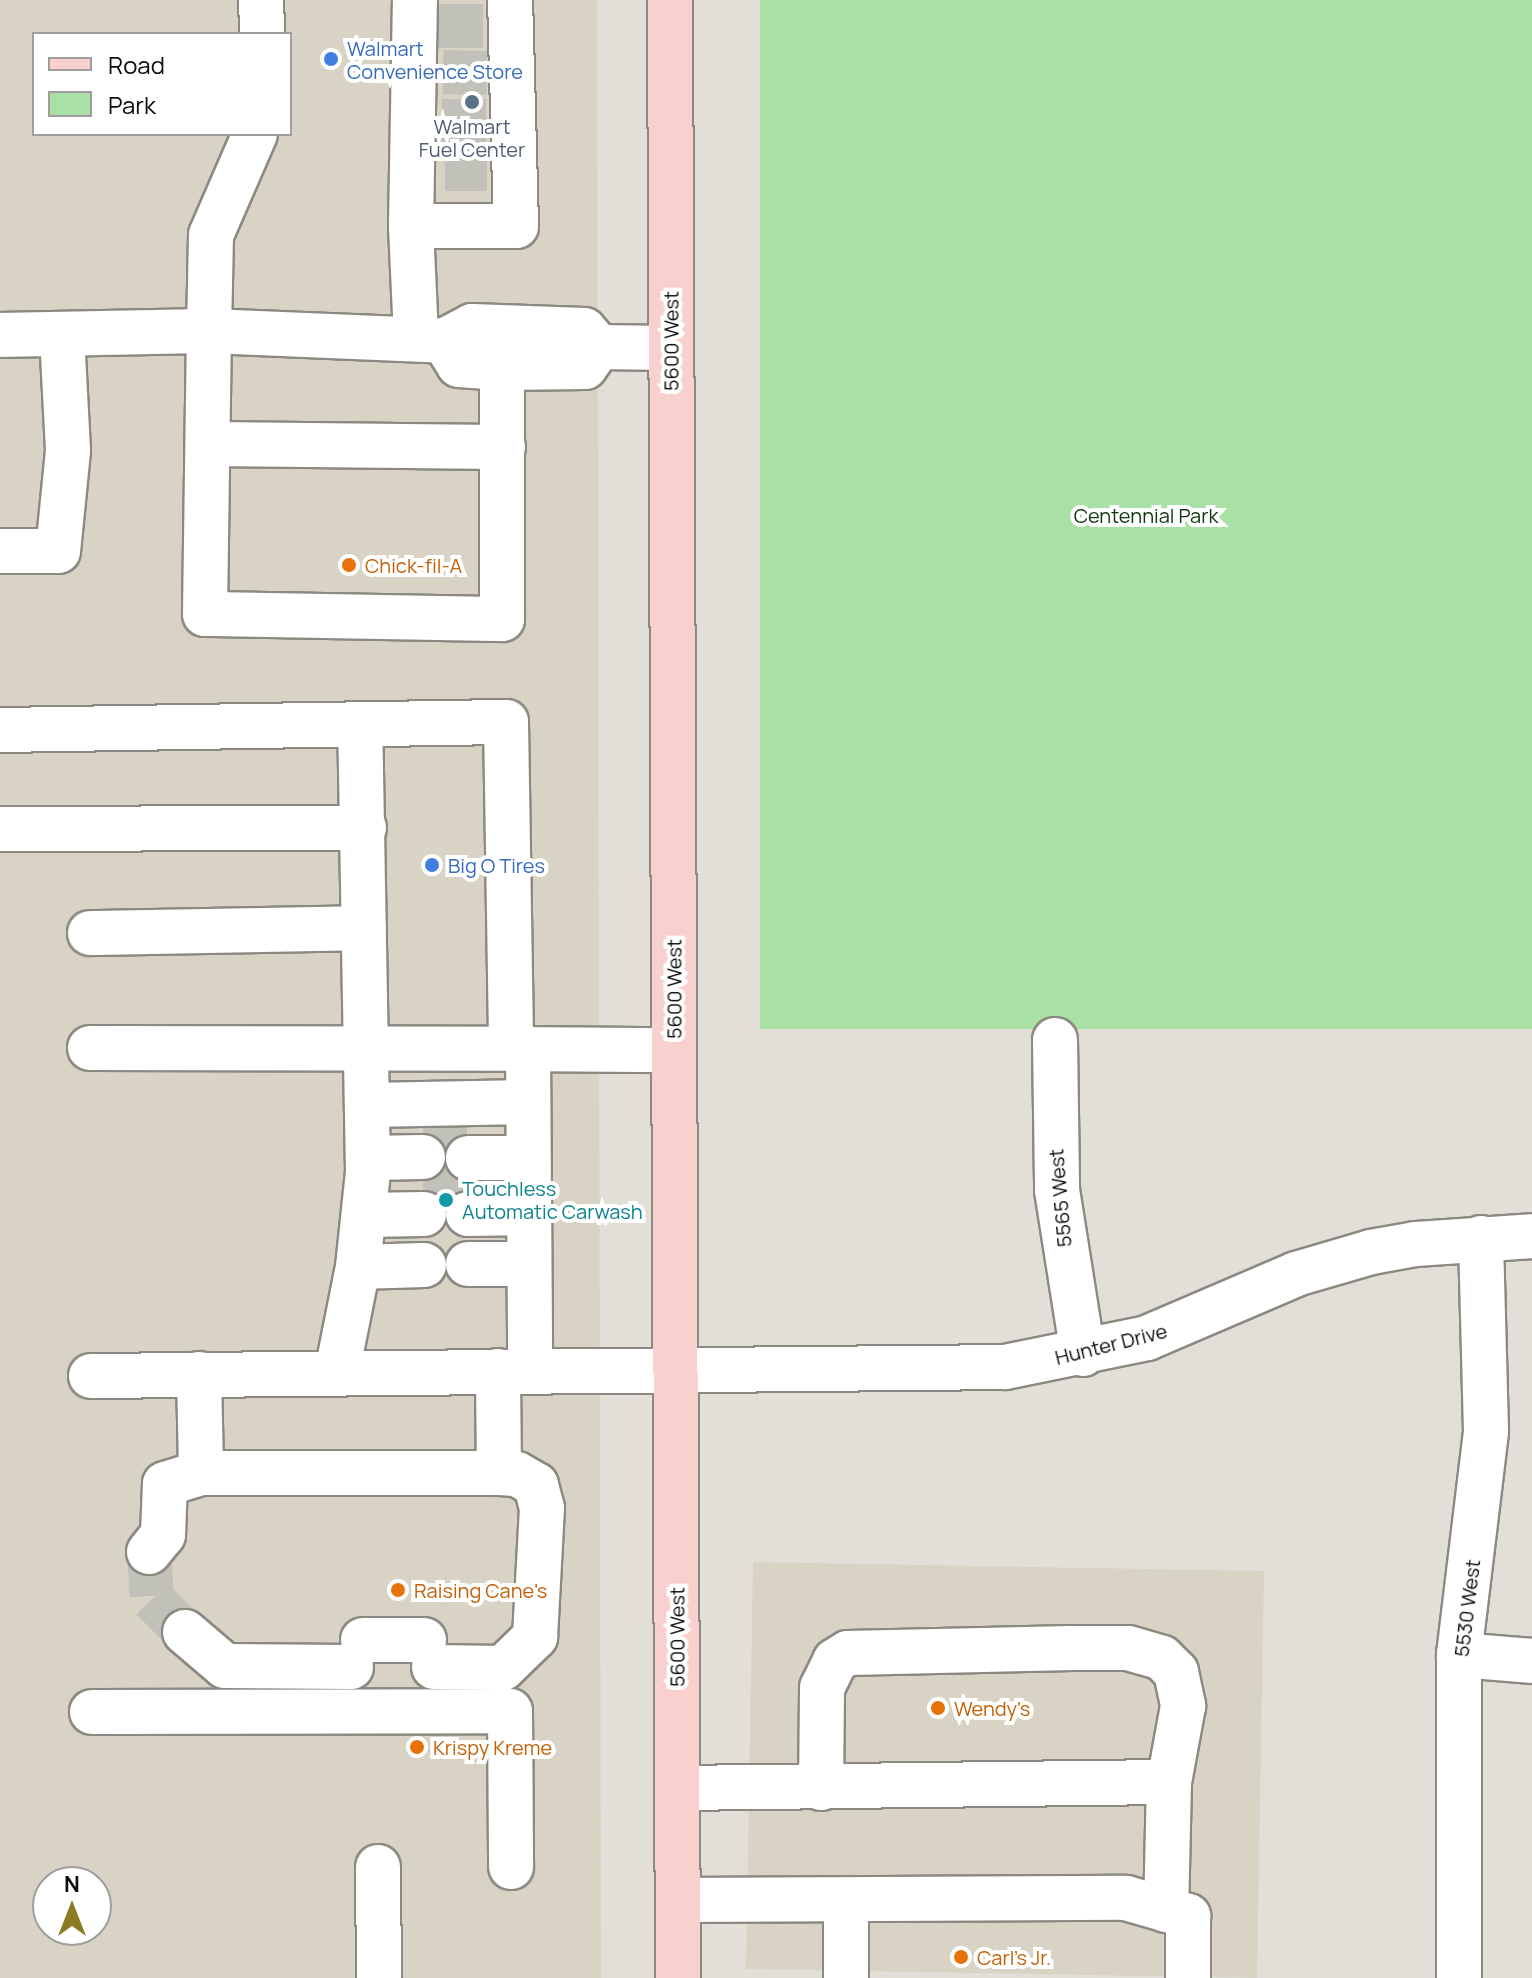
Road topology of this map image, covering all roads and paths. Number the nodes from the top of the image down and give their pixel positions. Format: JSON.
{"nodes":[{"id":1,"x":261,"y":0,"type":"edge"},
{"id":2,"x":670,"y":0,"type":"edge"},
{"id":3,"x":423,"y":17,"type":"edge"},
{"id":4,"x":503,"y":17,"type":"edge"},
{"id":5,"x":262,"y":32,"type":"edge"},
{"id":6,"x":254,"y":136,"type":"edge"},
{"id":7,"x":465,"y":169,"type":"junction"},
{"id":8,"x":411,"y":226,"type":"junction"},
{"id":9,"x":209,"y":331,"type":"junction"},
{"id":10,"x":62,"y":334,"type":"junction"},
{"id":11,"x":0,"y":335,"type":"edge"},
{"id":12,"x":430,"y":339,"type":"junction"},
{"id":13,"x":599,"y":347,"type":"junction"},
{"id":14,"x":671,"y":348,"type":"junction"},
{"id":15,"x":502,"y":368,"type":"junction"},
{"id":16,"x":208,"y":444,"type":"junction"},
{"id":17,"x":503,"y":447,"type":"junction"},
{"id":18,"x":0,"y":551,"type":"edge"},
{"id":19,"x":360,"y":724,"type":"junction"},
{"id":20,"x":0,"y":730,"type":"edge"},
{"id":21,"x":364,"y":828,"type":"junction"},
{"id":22,"x":0,"y":829,"type":"edge"},
{"id":23,"x":364,"y":928,"type":"junction"},
{"id":24,"x":90,"y":933,"type":"dead end"},
{"id":25,"x":1055,"y":1040,"type":"dead end"},
{"id":26,"x":90,"y":1048,"type":"dead end"},
{"id":27,"x":367,"y":1049,"type":"junction"},
{"id":28,"x":519,"y":1049,"type":"junction"},
{"id":29,"x":674,"y":1050,"type":"junction"},
{"id":30,"x":528,"y":1158,"type":"junction"},
{"id":31,"x":367,"y":1159,"type":"junction"},
{"id":32,"x":1532,"y":1236,"type":"edge"},
{"id":33,"x":1481,"y":1238,"type":"junction"},
{"id":34,"x":468,"y":1264,"type":"dead end"},
{"id":35,"x":529,"y":1264,"type":"junction"},
{"id":36,"x":424,"y":1265,"type":"dead end"},
{"id":37,"x":358,"y":1267,"type":"junction"},
{"id":38,"x":1083,"y":1354,"type":"junction"},
{"id":39,"x":675,"y":1370,"type":"junction"},
{"id":40,"x":514,"y":1371,"type":"junction"},
{"id":41,"x":337,"y":1372,"type":"junction"},
{"id":42,"x":199,"y":1374,"type":"junction"},
{"id":43,"x":91,"y":1376,"type":"dead end"},
{"id":44,"x":201,"y":1473,"type":"junction"},
{"id":45,"x":499,"y":1473,"type":"junction"},
{"id":46,"x":163,"y":1546,"type":"tunnel mouth"},
{"id":47,"x":193,"y":1624,"type":"tunnel mouth"},
{"id":48,"x":1459,"y":1655,"type":"junction"},
{"id":49,"x":1532,"y":1661,"type":"edge"},
{"id":50,"x":92,"y":1712,"type":"dead end"},
{"id":51,"x":1169,"y":1782,"type":"junction"},
{"id":52,"x":677,"y":1788,"type":"junction"},
{"id":53,"x":821,"y":1788,"type":"junction"},
{"id":54,"x":378,"y":1867,"type":"dead end"},
{"id":55,"x":511,"y":1867,"type":"dead end"},
{"id":56,"x":678,"y":1900,"type":"junction"},
{"id":57,"x":846,"y":1900,"type":"junction"},
{"id":58,"x":1166,"y":1910,"type":"junction"},
{"id":59,"x":379,"y":1978,"type":"edge"},
{"id":60,"x":678,"y":1978,"type":"edge"},
{"id":61,"x":846,"y":1978,"type":"edge"},
{"id":62,"x":1188,"y":1978,"type":"edge"},
{"id":63,"x":1459,"y":1978,"type":"edge"}],
"edges":[{"from":1,"to":5,"type":"street"},
{"from":2,"to":14,"type":"main road","name":"5600 West"},
{"from":3,"to":7,"type":"street"},
{"from":4,"to":7,"type":"street"},
{"from":6,"to":9,"type":"street"},
{"from":7,"to":8,"type":"street"},
{"from":7,"to":8,"type":"street"},
{"from":8,"to":12,"type":"street"},
{"from":9,"to":10,"type":"street"},
{"from":9,"to":12,"type":"street"},
{"from":9,"to":16,"type":"street"},
{"from":10,"to":11,"type":"street"},
{"from":10,"to":18,"type":"street"},
{"from":12,"to":13,"type":"street"},
{"from":12,"to":15,"type":"street"},
{"from":13,"to":14,"type":"street"},
{"from":13,"to":15,"type":"street"},
{"from":14,"to":29,"type":"main road","name":"5600 West"},
{"from":15,"to":17,"type":"street"},
{"from":16,"to":17,"type":"street"},
{"from":16,"to":17,"type":"street"},
{"from":19,"to":20,"type":"street"},
{"from":19,"to":21,"type":"street"},
{"from":19,"to":28,"type":"street"},
{"from":21,"to":22,"type":"street"},
{"from":21,"to":23,"type":"street"},
{"from":23,"to":24,"type":"street"},
{"from":23,"to":27,"type":"street"},
{"from":25,"to":38,"type":"street","name":"5565 West"},
{"from":26,"to":27,"type":"street"},
{"from":27,"to":28,"type":"street"},
{"from":27,"to":31,"type":"street"},
{"from":28,"to":29,"type":"street"},
{"from":28,"to":30,"type":"street"},
{"from":29,"to":39,"type":"main road","name":"5600 West"},
{"from":30,"to":30,"type":"street"},
{"from":30,"to":31,"type":"street"},
{"from":30,"to":35,"type":"street"},
{"from":31,"to":31,"type":"street"},
{"from":31,"to":37,"type":"street"},
{"from":32,"to":33,"type":"street","name":"Hunter Drive"},
{"from":33,"to":38,"type":"street","name":"Hunter Drive"},
{"from":33,"to":48,"type":"street","name":"5530 West"},
{"from":34,"to":35,"type":"street"},
{"from":35,"to":40,"type":"street"},
{"from":36,"to":37,"type":"street"},
{"from":37,"to":41,"type":"street"},
{"from":38,"to":39,"type":"street","name":"Hunter Drive"},
{"from":39,"to":40,"type":"street","name":"Hunter Drive"},
{"from":39,"to":52,"type":"main road","name":"5600 West"},
{"from":40,"to":41,"type":"street","name":"Hunter Drive"},
{"from":40,"to":45,"type":"street"},
{"from":41,"to":42,"type":"street","name":"Hunter Drive"},
{"from":42,"to":43,"type":"street","name":"Hunter Drive"},
{"from":42,"to":44,"type":"street"},
{"from":44,"to":45,"type":"street"},
{"from":44,"to":46,"type":"street"},
{"from":45,"to":47,"type":"street"},
{"from":48,"to":49,"type":"street"},
{"from":48,"to":63,"type":"street","name":"5530 West"},
{"from":50,"to":55,"type":"street"},
{"from":51,"to":53,"type":"street"},
{"from":51,"to":53,"type":"street"},
{"from":51,"to":58,"type":"street"},
{"from":52,"to":53,"type":"street"},
{"from":52,"to":56,"type":"main road","name":"5600 West"},
{"from":54,"to":59,"type":"street"},
{"from":56,"to":57,"type":"street"},
{"from":56,"to":60,"type":"main road","name":"5600 West"},
{"from":57,"to":58,"type":"street"},
{"from":57,"to":61,"type":"street"},
{"from":58,"to":62,"type":"street"}]}
